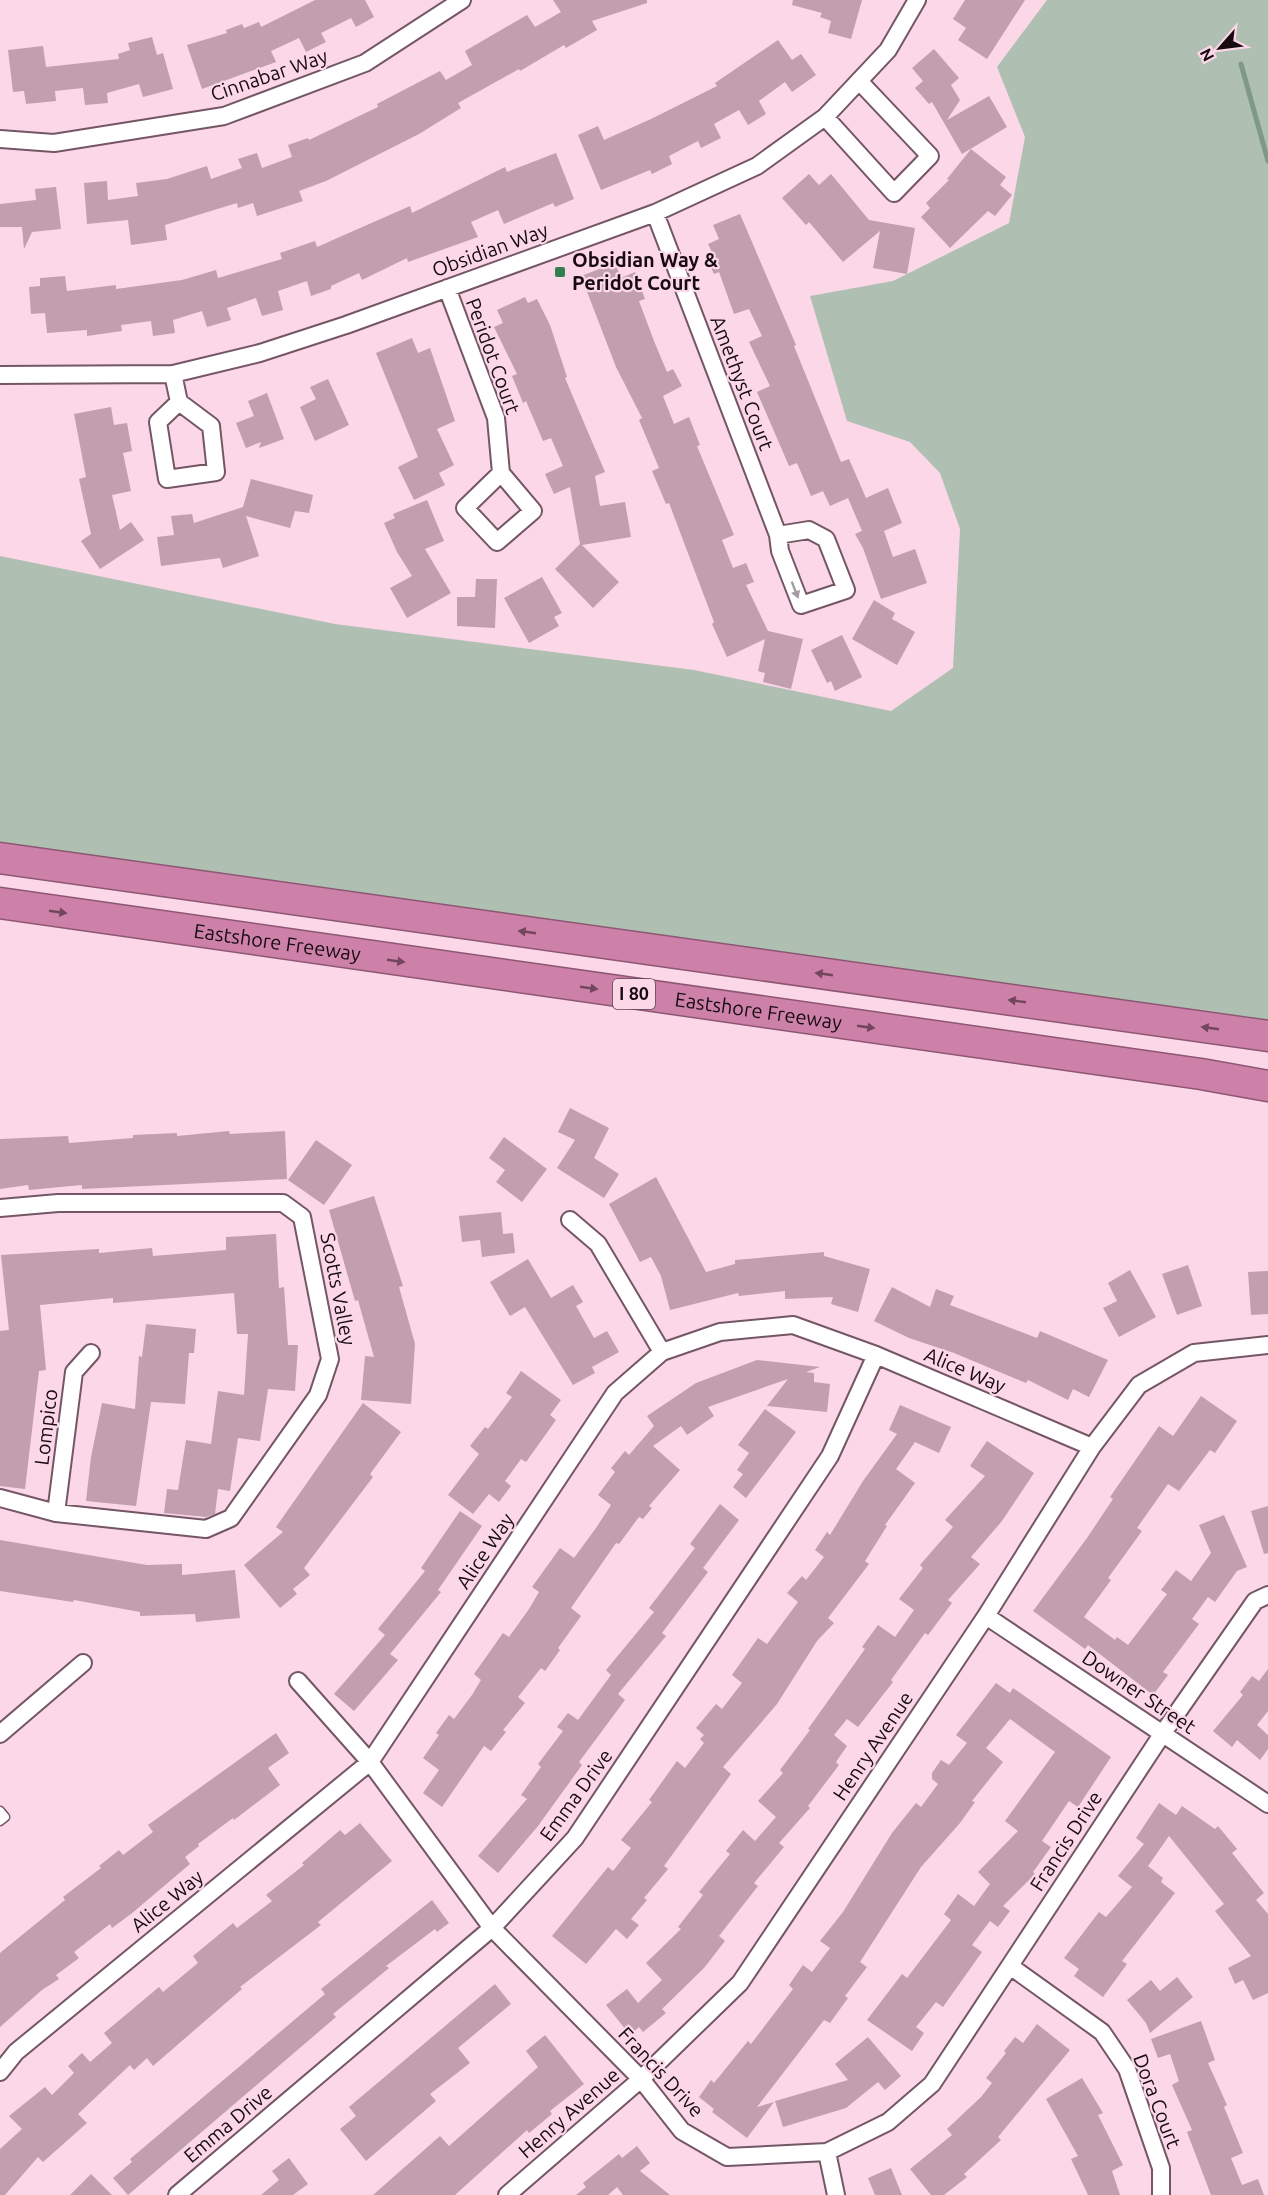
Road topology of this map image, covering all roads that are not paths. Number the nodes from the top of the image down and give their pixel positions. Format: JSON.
{"nodes":[{"id":1,"x":462,"y":0,"type":"edge"},
{"id":2,"x":917,"y":0,"type":"edge"},
{"id":3,"x":860,"y":82,"type":"junction"},
{"id":4,"x":825,"y":117,"type":"junction"},
{"id":5,"x":0,"y":139,"type":"edge"},
{"id":6,"x":654,"y":213,"type":"junction"},
{"id":7,"x":447,"y":288,"type":"junction"},
{"id":8,"x":173,"y":374,"type":"junction"},
{"id":9,"x":0,"y":375,"type":"edge"},
{"id":10,"x":179,"y":402,"type":"junction"},
{"id":11,"x":501,"y":473,"type":"dead end"},
{"id":12,"x":778,"y":535,"type":"junction"},
{"id":13,"x":0,"y":858,"type":"edge"},
{"id":14,"x":0,"y":903,"type":"edge"},
{"id":15,"x":1268,"y":1036,"type":"edge"},
{"id":16,"x":1268,"y":1086,"type":"edge"},
{"id":17,"x":0,"y":1208,"type":"edge"},
{"id":18,"x":570,"y":1220,"type":"dead end"},
{"id":19,"x":1268,"y":1345,"type":"edge"},
{"id":20,"x":662,"y":1352,"type":"junction"},
{"id":21,"x":91,"y":1353,"type":"dead end"},
{"id":22,"x":876,"y":1355,"type":"junction"},
{"id":23,"x":1092,"y":1447,"type":"junction"},
{"id":24,"x":0,"y":1498,"type":"edge"},
{"id":25,"x":56,"y":1513,"type":"junction"},
{"id":26,"x":1268,"y":1595,"type":"edge"},
{"id":27,"x":986,"y":1616,"type":"junction"},
{"id":28,"x":83,"y":1663,"type":"dead end"},
{"id":29,"x":298,"y":1681,"type":"dead end"},
{"id":30,"x":1163,"y":1733,"type":"junction"},
{"id":31,"x":0,"y":1734,"type":"edge"},
{"id":32,"x":370,"y":1762,"type":"junction"},
{"id":33,"x":1268,"y":1804,"type":"edge"},
{"id":34,"x":0,"y":1811,"type":"edge"},
{"id":35,"x":0,"y":1821,"type":"edge"},
{"id":36,"x":492,"y":1928,"type":"junction"},
{"id":37,"x":1010,"y":1966,"type":"junction"},
{"id":38,"x":0,"y":2072,"type":"edge"},
{"id":39,"x":641,"y":2079,"type":"junction"},
{"id":40,"x":827,"y":2152,"type":"junction"},
{"id":41,"x":177,"y":2195,"type":"edge"},
{"id":42,"x":507,"y":2195,"type":"edge"},
{"id":43,"x":836,"y":2195,"type":"edge"},
{"id":44,"x":1161,"y":2195,"type":"edge"}],
"edges":[{"from":1,"to":5,"type":"street","name":"Cinnabar Way"},
{"from":2,"to":3,"type":"street","name":"Obsidian Way"},
{"from":3,"to":4,"type":"street","name":"Obsidian Way"},
{"from":3,"to":4,"type":"street"},
{"from":4,"to":6,"type":"street","name":"Obsidian Way"},
{"from":6,"to":7,"type":"street","name":"Obsidian Way"},
{"from":6,"to":12,"type":"street","name":"Amethyst Court"},
{"from":7,"to":8,"type":"street","name":"Obsidian Way"},
{"from":7,"to":11,"type":"street","name":"Peridot Court"},
{"from":8,"to":9,"type":"street","name":"Obsidian Way"},
{"from":8,"to":10,"type":"street"},
{"from":10,"to":10,"type":"street"},
{"from":12,"to":12,"type":"street","name":"Amethyst Court","one_way":true},
{"from":15,"to":13,"type":"highway","number":"I 80","one_way":true},
{"from":14,"to":16,"type":"highway","name":"Eastshore Freeway","number":"I 80","one_way":true},
{"from":17,"to":25,"type":"street","name":"Scotts Valley"},
{"from":18,"to":20,"type":"street"},
{"from":19,"to":23,"type":"street","name":"Henry Avenue"},
{"from":20,"to":22,"type":"street","name":"Alice Way"},
{"from":20,"to":32,"type":"street","name":"Alice Way"},
{"from":21,"to":25,"type":"street","name":"Lompico"},
{"from":22,"to":23,"type":"street","name":"Alice Way"},
{"from":22,"to":36,"type":"street","name":"Emma Drive"},
{"from":23,"to":27,"type":"street","name":"Henry Avenue"},
{"from":24,"to":25,"type":"street","name":"Scotts Valley"},
{"from":26,"to":30,"type":"street","name":"Francis Drive"},
{"from":27,"to":30,"type":"street","name":"Downer Street"},
{"from":27,"to":39,"type":"street","name":"Henry Avenue"},
{"from":28,"to":31,"type":"street"},
{"from":29,"to":32,"type":"street","name":"Francis Drive"},
{"from":30,"to":33,"type":"street","name":"Downer Street"},
{"from":30,"to":37,"type":"street","name":"Francis Drive"},
{"from":32,"to":36,"type":"street","name":"Francis Drive"},
{"from":32,"to":38,"type":"street","name":"Alice Way"},
{"from":34,"to":35,"type":"lane"},
{"from":36,"to":39,"type":"street","name":"Francis Drive"},
{"from":36,"to":41,"type":"street","name":"Emma Drive"},
{"from":37,"to":40,"type":"street","name":"Francis Drive"},
{"from":37,"to":44,"type":"street","name":"Dora Court"},
{"from":39,"to":40,"type":"street","name":"Francis Drive"},
{"from":39,"to":42,"type":"street","name":"Henry Avenue"},
{"from":40,"to":43,"type":"street"}]}
